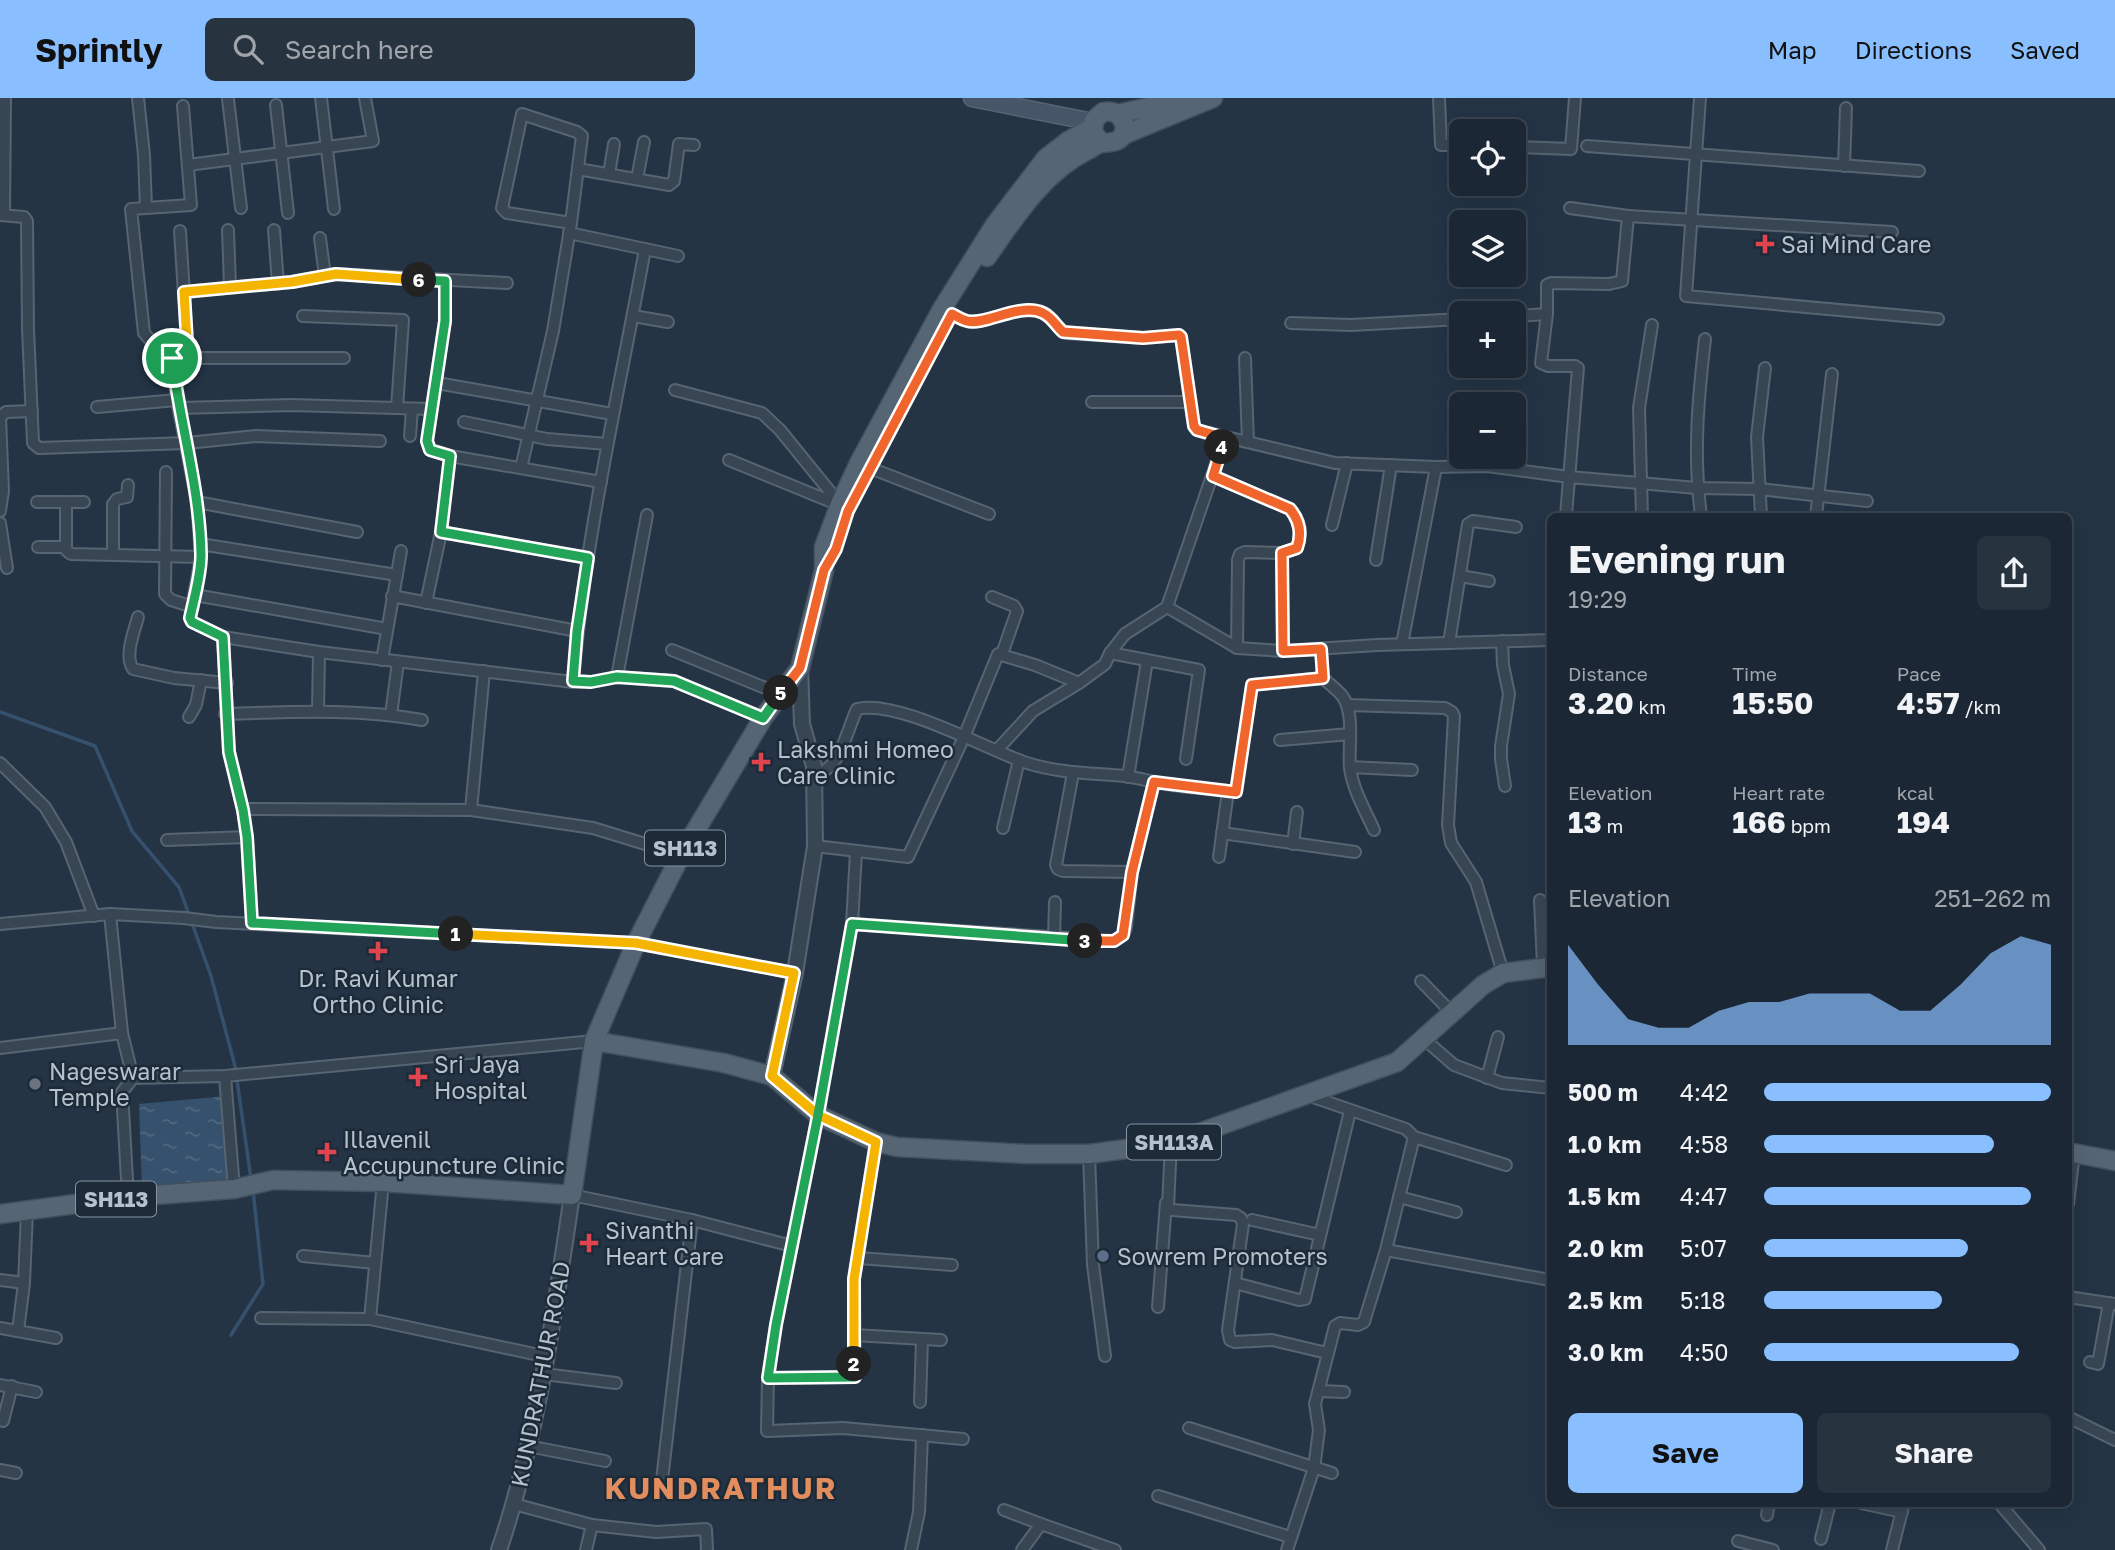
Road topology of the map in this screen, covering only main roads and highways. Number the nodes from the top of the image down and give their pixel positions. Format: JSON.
{"nodes":[{"id":1,"x":972,"y":98,"type":"edge"},
{"id":2,"x":1180,"y":98,"type":"edge"},
{"id":3,"x":1213,"y":98,"type":"edge"},
{"id":4,"x":1102,"y":119,"type":"edge"},
{"id":5,"x":947,"y":311,"type":"junction"},
{"id":6,"x":844,"y":506,"type":"junction"},
{"id":7,"x":1547,"y":967,"type":"edge"},
{"id":8,"x":594,"y":1041,"type":"junction"},
{"id":9,"x":2072,"y":1152,"type":"edge"},
{"id":10,"x":2115,"y":1161,"type":"edge"},
{"id":11,"x":0,"y":1214,"type":"edge"}],
"edges":[{"from":1,"to":4,"type":"main road"},
{"from":2,"to":4,"type":"main road","number":"SH113"},
{"from":3,"to":4,"type":"main road"},
{"from":4,"to":5,"type":"main road","number":"SH113"},
{"from":5,"to":6,"type":"main road","number":"SH113"},
{"from":5,"to":6,"type":"main road","number":"SH113"},
{"from":6,"to":8,"type":"main road","number":"SH113"},
{"from":7,"to":8,"type":"main road","number":"SH113A"},
{"from":8,"to":11,"type":"main road","number":"SH113"},
{"from":9,"to":10,"type":"main road"}]}
